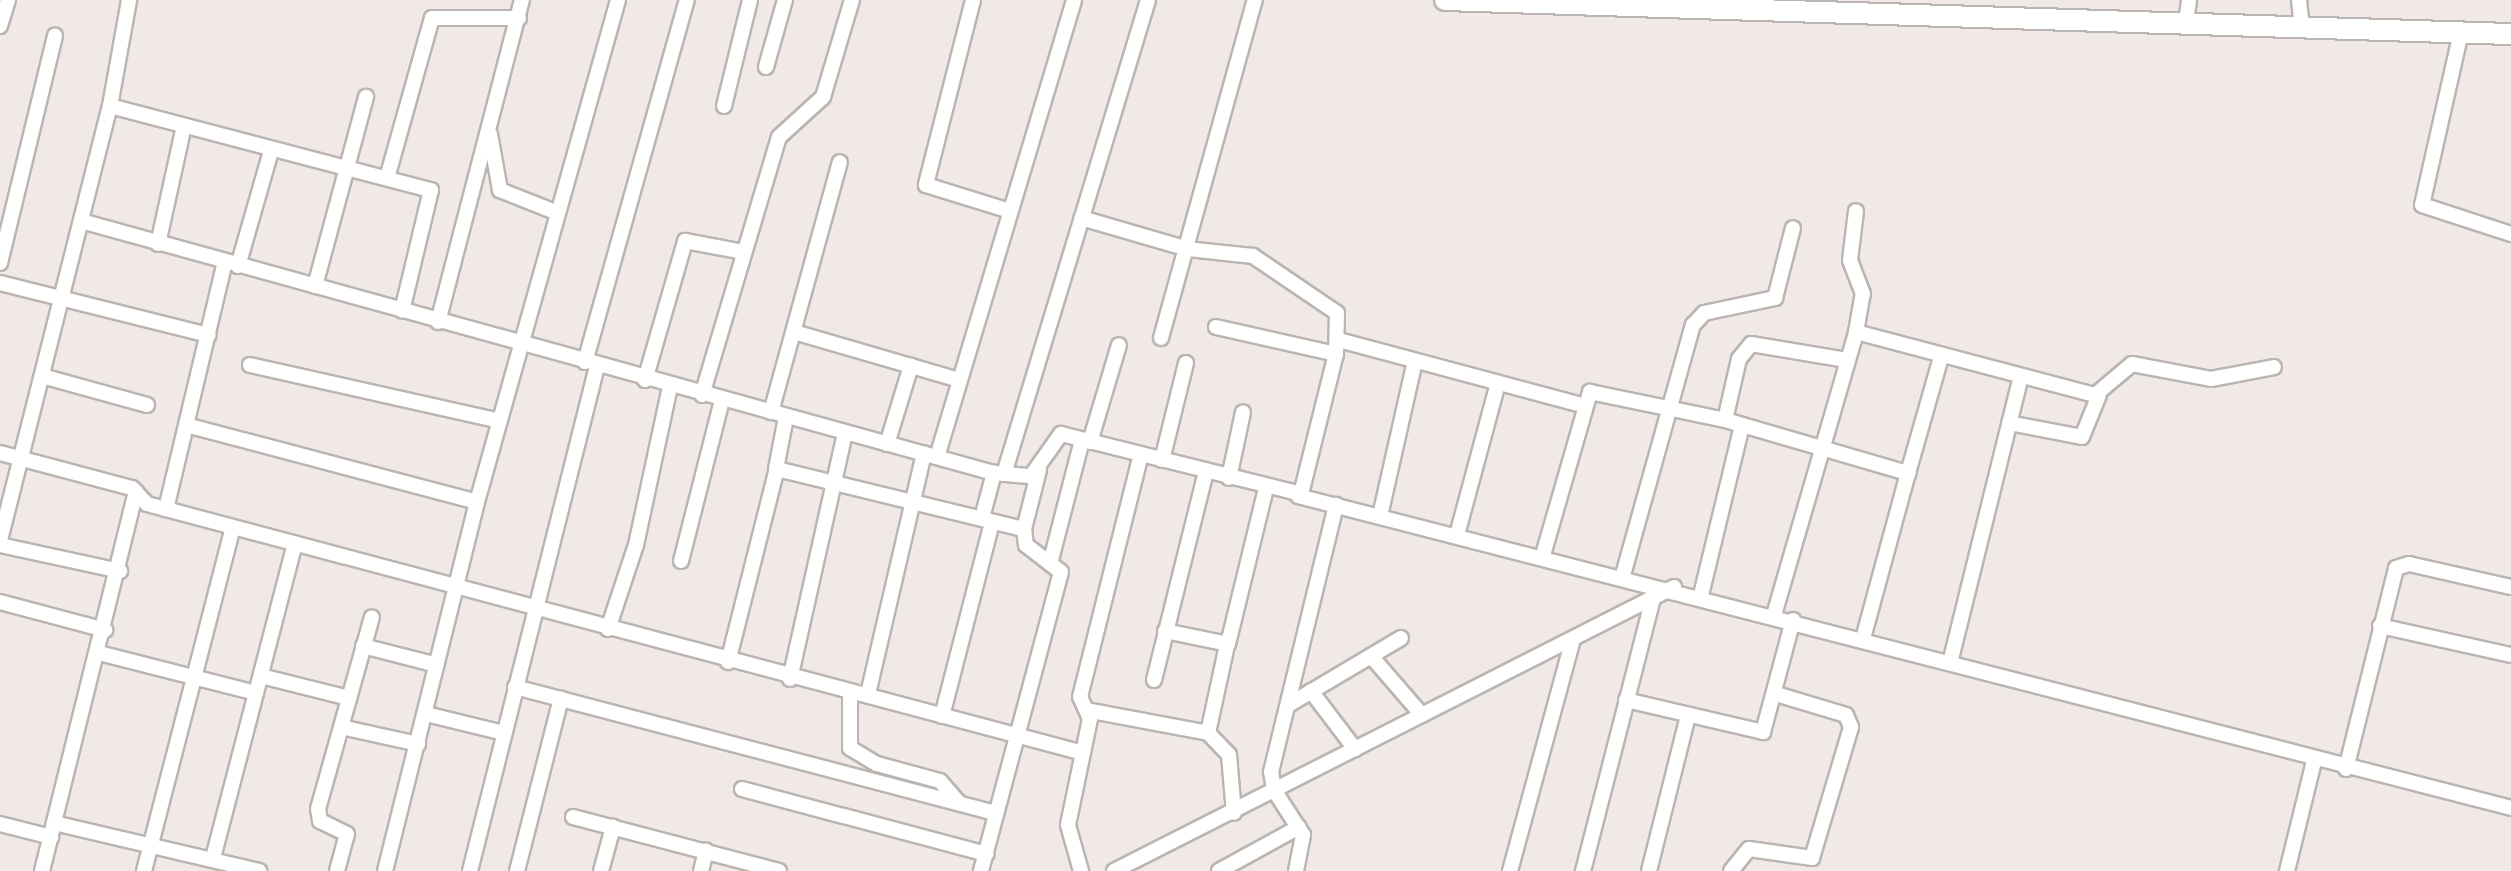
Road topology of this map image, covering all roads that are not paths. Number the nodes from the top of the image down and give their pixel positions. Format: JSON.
{"nodes":[{"id":1,"x":8,"y":0,"type":"edge"},
{"id":2,"x":129,"y":0,"type":"edge"},
{"id":3,"x":522,"y":0,"type":"edge"},
{"id":4,"x":618,"y":0,"type":"edge"},
{"id":5,"x":687,"y":0,"type":"edge"},
{"id":6,"x":750,"y":0,"type":"edge"},
{"id":7,"x":785,"y":0,"type":"edge"},
{"id":8,"x":852,"y":0,"type":"edge"},
{"id":9,"x":973,"y":0,"type":"edge"},
{"id":10,"x":1074,"y":0,"type":"edge"},
{"id":11,"x":1148,"y":0,"type":"edge"},
{"id":12,"x":1255,"y":0,"type":"edge"},
{"id":13,"x":1445,"y":0,"type":"edge"},
{"id":14,"x":2189,"y":0,"type":"edge"},
{"id":15,"x":2299,"y":0,"type":"edge"},
{"id":16,"x":519,"y":18,"type":"junction"},
{"id":17,"x":2186,"y":22,"type":"junction"},
{"id":18,"x":0,"y":26,"type":"edge"},
{"id":19,"x":2302,"y":27,"type":"junction"},
{"id":20,"x":2461,"y":32,"type":"junction"},
{"id":21,"x":2511,"y":34,"type":"edge"},
{"id":22,"x":55,"y":36,"type":"dead end"},
{"id":23,"x":766,"y":67,"type":"dead end"},
{"id":24,"x":366,"y":97,"type":"dead end"},
{"id":25,"x":110,"y":106,"type":"junction"},
{"id":26,"x":724,"y":106,"type":"dead end"},
{"id":27,"x":183,"y":130,"type":"junction"},
{"id":28,"x":490,"y":133,"type":"junction"},
{"id":29,"x":271,"y":151,"type":"junction"},
{"id":30,"x":840,"y":162,"type":"dead end"},
{"id":31,"x":347,"y":168,"type":"junction"},
{"id":32,"x":387,"y":178,"type":"junction"},
{"id":33,"x":1007,"y":210,"type":"junction"},
{"id":34,"x":1856,"y":211,"type":"dead end"},
{"id":35,"x":558,"y":213,"type":"junction"},
{"id":36,"x":1081,"y":218,"type":"junction"},
{"id":37,"x":81,"y":221,"type":"junction"},
{"id":38,"x":1793,"y":228,"type":"dead end"},
{"id":39,"x":2511,"y":234,"type":"edge"},
{"id":40,"x":158,"y":244,"type":"junction"},
{"id":41,"x":1188,"y":249,"type":"junction"},
{"id":42,"x":743,"y":252,"type":"junction"},
{"id":43,"x":0,"y":263,"type":"edge"},
{"id":44,"x":232,"y":264,"type":"junction"},
{"id":45,"x":0,"y":283,"type":"edge"},
{"id":46,"x":315,"y":286,"type":"junction"},
{"id":47,"x":62,"y":298,"type":"junction"},
{"id":48,"x":402,"y":311,"type":"junction"},
{"id":49,"x":438,"y":322,"type":"junction"},
{"id":50,"x":1216,"y":327,"type":"dead end"},
{"id":51,"x":794,"y":332,"type":"junction"},
{"id":52,"x":1856,"y":332,"type":"junction"},
{"id":53,"x":209,"y":335,"type":"junction"},
{"id":54,"x":1161,"y":338,"type":"dead end"},
{"id":55,"x":521,"y":344,"type":"junction"},
{"id":56,"x":1119,"y":345,"type":"dead end"},
{"id":57,"x":1338,"y":347,"type":"junction"},
{"id":58,"x":1941,"y":357,"type":"junction"},
{"id":59,"x":1847,"y":360,"type":"junction"},
{"id":60,"x":1415,"y":361,"type":"junction"},
{"id":61,"x":1186,"y":363,"type":"dead end"},
{"id":62,"x":591,"y":364,"type":"junction"},
{"id":63,"x":250,"y":365,"type":"dead end"},
{"id":64,"x":911,"y":366,"type":"junction"},
{"id":65,"x":2274,"y":367,"type":"dead end"},
{"id":66,"x":42,"y":376,"type":"junction"},
{"id":67,"x":956,"y":379,"type":"junction"},
{"id":68,"x":645,"y":380,"type":"junction"},
{"id":69,"x":2020,"y":380,"type":"junction"},
{"id":70,"x":1498,"y":383,"type":"junction"},
{"id":71,"x":670,"y":387,"type":"junction"},
{"id":72,"x":702,"y":395,"type":"junction"},
{"id":73,"x":2099,"y":395,"type":"junction"},
{"id":74,"x":722,"y":400,"type":"junction"},
{"id":75,"x":147,"y":405,"type":"dead end"},
{"id":76,"x":1581,"y":405,"type":"junction"},
{"id":77,"x":1666,"y":407,"type":"junction"},
{"id":78,"x":1243,"y":412,"type":"dead end"},
{"id":79,"x":778,"y":414,"type":"junction"},
{"id":80,"x":1725,"y":420,"type":"junction"},
{"id":81,"x":500,"y":421,"type":"junction"},
{"id":82,"x":2009,"y":423,"type":"junction"},
{"id":83,"x":186,"y":425,"type":"junction"},
{"id":84,"x":1742,"y":425,"type":"junction"},
{"id":85,"x":845,"y":433,"type":"junction"},
{"id":86,"x":1086,"y":441,"type":"junction"},
{"id":87,"x":887,"y":444,"type":"junction"},
{"id":88,"x":1820,"y":449,"type":"junction"},
{"id":89,"x":0,"y":453,"type":"edge"},
{"id":90,"x":930,"y":455,"type":"junction"},
{"id":91,"x":1141,"y":455,"type":"junction"},
{"id":92,"x":21,"y":459,"type":"junction"},
{"id":93,"x":1162,"y":460,"type":"junction"},
{"id":94,"x":776,"y":469,"type":"junction"},
{"id":95,"x":1039,"y":470,"type":"junction"},
{"id":96,"x":1206,"y":472,"type":"junction"},
{"id":97,"x":999,"y":473,"type":"junction"},
{"id":98,"x":1908,"y":473,"type":"junction"},
{"id":99,"x":1229,"y":478,"type":"junction"},
{"id":100,"x":832,"y":482,"type":"junction"},
{"id":101,"x":1266,"y":488,"type":"junction"},
{"id":102,"x":136,"y":491,"type":"junction"},
{"id":103,"x":1298,"y":496,"type":"junction"},
{"id":104,"x":914,"y":501,"type":"junction"},
{"id":105,"x":477,"y":502,"type":"junction"},
{"id":106,"x":1336,"y":505,"type":"junction"},
{"id":107,"x":166,"y":509,"type":"junction"},
{"id":108,"x":1380,"y":516,"type":"junction"},
{"id":109,"x":987,"y":520,"type":"junction"},
{"id":110,"x":233,"y":528,"type":"junction"},
{"id":111,"x":1024,"y":529,"type":"junction"},
{"id":112,"x":1457,"y":535,"type":"junction"},
{"id":113,"x":0,"y":542,"type":"edge"},
{"id":114,"x":295,"y":543,"type":"junction"},
{"id":115,"x":1543,"y":555,"type":"junction"},
{"id":116,"x":1051,"y":560,"type":"junction"},
{"id":117,"x":681,"y":561,"type":"dead end"},
{"id":118,"x":120,"y":571,"type":"junction"},
{"id":119,"x":1623,"y":575,"type":"junction"},
{"id":120,"x":457,"y":584,"type":"junction"},
{"id":121,"x":1674,"y":587,"type":"junction"},
{"id":122,"x":2511,"y":587,"type":"edge"},
{"id":123,"x":1701,"y":595,"type":"junction"},
{"id":124,"x":1653,"y":598,"type":"junction"},
{"id":125,"x":0,"y":602,"type":"edge"},
{"id":126,"x":535,"y":608,"type":"junction"},
{"id":127,"x":1774,"y":615,"type":"junction"},
{"id":128,"x":372,"y":617,"type":"dead end"},
{"id":129,"x":1793,"y":620,"type":"junction"},
{"id":130,"x":2380,"y":626,"type":"junction"},
{"id":131,"x":608,"y":629,"type":"junction"},
{"id":132,"x":105,"y":630,"type":"junction"},
{"id":133,"x":1165,"y":631,"type":"junction"},
{"id":134,"x":1401,"y":638,"type":"dead end"},
{"id":135,"x":1573,"y":639,"type":"junction"},
{"id":136,"x":1863,"y":639,"type":"junction"},
{"id":137,"x":1227,"y":645,"type":"junction"},
{"id":138,"x":363,"y":646,"type":"junction"},
{"id":139,"x":99,"y":653,"type":"junction"},
{"id":140,"x":2511,"y":655,"type":"edge"},
{"id":141,"x":1371,"y":656,"type":"junction"},
{"id":142,"x":728,"y":662,"type":"junction"},
{"id":143,"x":1950,"y":663,"type":"junction"},
{"id":144,"x":437,"y":665,"type":"junction"},
{"id":145,"x":261,"y":676,"type":"junction"},
{"id":146,"x":193,"y":677,"type":"junction"},
{"id":147,"x":790,"y":679,"type":"junction"},
{"id":148,"x":1154,"y":680,"type":"dead end"},
{"id":149,"x":515,"y":687,"type":"junction"},
{"id":150,"x":850,"y":691,"type":"junction"},
{"id":151,"x":1311,"y":691,"type":"junction"},
{"id":152,"x":256,"y":693,"type":"junction"},
{"id":153,"x":868,"y":694,"type":"junction"},
{"id":154,"x":1776,"y":694,"type":"junction"},
{"id":155,"x":349,"y":698,"type":"junction"},
{"id":156,"x":561,"y":699,"type":"junction"},
{"id":157,"x":1626,"y":700,"type":"junction"},
{"id":158,"x":1290,"y":704,"type":"junction"},
{"id":159,"x":1091,"y":711,"type":"junction"},
{"id":160,"x":426,"y":714,"type":"junction"},
{"id":161,"x":1422,"y":715,"type":"junction"},
{"id":162,"x":942,"y":716,"type":"junction"},
{"id":163,"x":1688,"y":716,"type":"junction"},
{"id":164,"x":341,"y":727,"type":"junction"},
{"id":165,"x":504,"y":733,"type":"junction"},
{"id":166,"x":1208,"y":733,"type":"junction"},
{"id":167,"x":1019,"y":735,"type":"junction"},
{"id":168,"x":418,"y":744,"type":"junction"},
{"id":169,"x":1355,"y":749,"type":"junction"},
{"id":170,"x":1080,"y":752,"type":"junction"},
{"id":171,"x":2314,"y":761,"type":"junction"},
{"id":172,"x":2346,"y":769,"type":"junction"},
{"id":173,"x":742,"y":789,"type":"dead end"},
{"id":174,"x":1274,"y":790,"type":"junction"},
{"id":175,"x":960,"y":804,"type":"junction"},
{"id":176,"x":2511,"y":808,"type":"edge"},
{"id":177,"x":996,"y":813,"type":"junction"},
{"id":178,"x":1234,"y":813,"type":"junction"},
{"id":179,"x":573,"y":817,"type":"dead end"},
{"id":180,"x":0,"y":824,"type":"edge"},
{"id":181,"x":613,"y":827,"type":"junction"},
{"id":182,"x":1299,"y":827,"type":"junction"},
{"id":183,"x":52,"y":830,"type":"junction"},
{"id":184,"x":151,"y":844,"type":"junction"},
{"id":185,"x":706,"y":851,"type":"junction"},
{"id":186,"x":986,"y":854,"type":"junction"},
{"id":187,"x":213,"y":858,"type":"junction"},
{"id":188,"x":42,"y":871,"type":"edge"},
{"id":189,"x":144,"y":871,"type":"edge"},
{"id":190,"x":259,"y":871,"type":"edge"},
{"id":191,"x":337,"y":871,"type":"edge"},
{"id":192,"x":385,"y":871,"type":"edge"},
{"id":193,"x":470,"y":871,"type":"edge"},
{"id":194,"x":517,"y":871,"type":"edge"},
{"id":195,"x":601,"y":871,"type":"edge"},
{"id":196,"x":701,"y":871,"type":"edge"},
{"id":197,"x":779,"y":871,"type":"edge"},
{"id":198,"x":981,"y":871,"type":"edge"},
{"id":199,"x":1081,"y":871,"type":"edge"},
{"id":200,"x":1114,"y":871,"type":"edge"},
{"id":201,"x":1219,"y":871,"type":"edge"},
{"id":202,"x":1296,"y":871,"type":"edge"},
{"id":203,"x":1510,"y":871,"type":"edge"},
{"id":204,"x":1583,"y":871,"type":"edge"},
{"id":205,"x":1649,"y":871,"type":"edge"},
{"id":206,"x":1731,"y":871,"type":"edge"},
{"id":207,"x":2287,"y":871,"type":"edge"}],
"edges":[{"from":1,"to":18,"type":"street"},
{"from":2,"to":25,"type":"street"},
{"from":3,"to":16,"type":"street"},
{"from":4,"to":35,"type":"street"},
{"from":5,"to":62,"type":"street"},
{"from":6,"to":26,"type":"street"},
{"from":7,"to":23,"type":"street"},
{"from":8,"to":42,"type":"street"},
{"from":9,"to":33,"type":"street"},
{"from":10,"to":33,"type":"street"},
{"from":11,"to":36,"type":"street"},
{"from":12,"to":41,"type":"street"},
{"from":13,"to":17,"type":"street"},
{"from":14,"to":17,"type":"street"},
{"from":15,"to":19,"type":"street"},
{"from":16,"to":28,"type":"street"},
{"from":16,"to":32,"type":"street"},
{"from":17,"to":19,"type":"street"},
{"from":19,"to":20,"type":"street"},
{"from":20,"to":21,"type":"street"},
{"from":20,"to":39,"type":"street"},
{"from":22,"to":43,"type":"street"},
{"from":24,"to":31,"type":"street"},
{"from":25,"to":27,"type":"street"},
{"from":25,"to":37,"type":"street"},
{"from":27,"to":29,"type":"street"},
{"from":27,"to":40,"type":"street"},
{"from":28,"to":35,"type":"street"},
{"from":28,"to":49,"type":"street"},
{"from":29,"to":31,"type":"street"},
{"from":29,"to":44,"type":"street"},
{"from":30,"to":51,"type":"street"},
{"from":31,"to":32,"type":"street"},
{"from":31,"to":46,"type":"street"},
{"from":32,"to":48,"type":"street"},
{"from":33,"to":67,"type":"street"},
{"from":34,"to":52,"type":"street"},
{"from":35,"to":55,"type":"street"},
{"from":36,"to":41,"type":"street"},
{"from":36,"to":97,"type":"street"},
{"from":37,"to":40,"type":"street"},
{"from":37,"to":47,"type":"street"},
{"from":38,"to":77,"type":"street"},
{"from":40,"to":44,"type":"street"},
{"from":41,"to":54,"type":"street"},
{"from":41,"to":57,"type":"street"},
{"from":42,"to":68,"type":"street"},
{"from":42,"to":72,"type":"street"},
{"from":44,"to":46,"type":"street"},
{"from":44,"to":53,"type":"street"},
{"from":45,"to":47,"type":"street"},
{"from":46,"to":48,"type":"street"},
{"from":47,"to":53,"type":"street"},
{"from":47,"to":66,"type":"street"},
{"from":48,"to":49,"type":"street"},
{"from":49,"to":55,"type":"street"},
{"from":50,"to":57,"type":"street"},
{"from":51,"to":64,"type":"street"},
{"from":51,"to":79,"type":"street"},
{"from":52,"to":58,"type":"street"},
{"from":52,"to":59,"type":"street"},
{"from":53,"to":83,"type":"street"},
{"from":55,"to":62,"type":"street"},
{"from":55,"to":81,"type":"street"},
{"from":56,"to":86,"type":"street"},
{"from":57,"to":60,"type":"street"},
{"from":57,"to":103,"type":"street"},
{"from":58,"to":69,"type":"street"},
{"from":58,"to":98,"type":"street"},
{"from":59,"to":80,"type":"street"},
{"from":59,"to":88,"type":"street"},
{"from":60,"to":70,"type":"street"},
{"from":60,"to":108,"type":"street"},
{"from":61,"to":93,"type":"street"},
{"from":62,"to":68,"type":"street"},
{"from":62,"to":126,"type":"street"},
{"from":63,"to":81,"type":"street"},
{"from":64,"to":67,"type":"street"},
{"from":64,"to":87,"type":"street"},
{"from":65,"to":73,"type":"street"},
{"from":66,"to":75,"type":"street"},
{"from":66,"to":92,"type":"street"},
{"from":67,"to":90,"type":"street"},
{"from":68,"to":71,"type":"street"},
{"from":69,"to":73,"type":"street"},
{"from":69,"to":82,"type":"street"},
{"from":70,"to":76,"type":"street"},
{"from":70,"to":112,"type":"street"},
{"from":71,"to":72,"type":"street"},
{"from":71,"to":131,"type":"street"},
{"from":72,"to":74,"type":"street"},
{"from":73,"to":82,"type":"street"},
{"from":74,"to":79,"type":"street"},
{"from":74,"to":117,"type":"street"},
{"from":76,"to":77,"type":"street"},
{"from":76,"to":115,"type":"street"},
{"from":77,"to":80,"type":"street"},
{"from":77,"to":119,"type":"street"},
{"from":78,"to":99,"type":"street"},
{"from":79,"to":85,"type":"street"},
{"from":79,"to":94,"type":"street"},
{"from":80,"to":84,"type":"street"},
{"from":81,"to":105,"type":"street"},
{"from":82,"to":143,"type":"street"},
{"from":83,"to":105,"type":"street"},
{"from":83,"to":107,"type":"street"},
{"from":84,"to":88,"type":"street"},
{"from":84,"to":123,"type":"street"},
{"from":85,"to":87,"type":"street"},
{"from":85,"to":100,"type":"street"},
{"from":86,"to":91,"type":"street"},
{"from":86,"to":95,"type":"street"},
{"from":86,"to":116,"type":"street"},
{"from":87,"to":90,"type":"street"},
{"from":88,"to":98,"type":"street"},
{"from":88,"to":127,"type":"street"},
{"from":89,"to":92,"type":"street"},
{"from":90,"to":97,"type":"street"},
{"from":90,"to":104,"type":"street"},
{"from":91,"to":93,"type":"street"},
{"from":91,"to":159,"type":"street"},
{"from":92,"to":102,"type":"street"},
{"from":92,"to":113,"type":"street"},
{"from":93,"to":96,"type":"street"},
{"from":94,"to":100,"type":"street"},
{"from":94,"to":142,"type":"street"},
{"from":95,"to":97,"type":"street"},
{"from":95,"to":111,"type":"street"},
{"from":96,"to":99,"type":"street"},
{"from":96,"to":133,"type":"street"},
{"from":97,"to":109,"type":"street"},
{"from":98,"to":136,"type":"street"},
{"from":99,"to":101,"type":"street"},
{"from":100,"to":104,"type":"street"},
{"from":100,"to":147,"type":"street"},
{"from":101,"to":103,"type":"street"},
{"from":101,"to":137,"type":"street"},
{"from":102,"to":107,"type":"street"},
{"from":102,"to":118,"type":"street"},
{"from":103,"to":106,"type":"street"},
{"from":104,"to":109,"type":"street"},
{"from":104,"to":153,"type":"street"},
{"from":105,"to":120,"type":"street"},
{"from":106,"to":108,"type":"street"},
{"from":106,"to":158,"type":"street"},
{"from":107,"to":110,"type":"street"},
{"from":108,"to":112,"type":"street"},
{"from":109,"to":111,"type":"street"},
{"from":109,"to":162,"type":"street"},
{"from":110,"to":114,"type":"street"},
{"from":110,"to":146,"type":"street"},
{"from":111,"to":116,"type":"street"},
{"from":112,"to":115,"type":"street"},
{"from":113,"to":118,"type":"street"},
{"from":114,"to":120,"type":"street"},
{"from":114,"to":145,"type":"street"},
{"from":115,"to":119,"type":"street"},
{"from":116,"to":167,"type":"street"},
{"from":118,"to":132,"type":"street"},
{"from":119,"to":121,"type":"street"},
{"from":120,"to":126,"type":"street"},
{"from":120,"to":144,"type":"street"},
{"from":121,"to":123,"type":"street"},
{"from":121,"to":124,"type":"street"},
{"from":122,"to":130,"type":"street"},
{"from":123,"to":127,"type":"street"},
{"from":124,"to":135,"type":"street"},
{"from":124,"to":157,"type":"street"},
{"from":125,"to":132,"type":"street"},
{"from":126,"to":131,"type":"street"},
{"from":126,"to":149,"type":"street"},
{"from":127,"to":129,"type":"street"},
{"from":128,"to":138,"type":"street"},
{"from":129,"to":136,"type":"street"},
{"from":129,"to":154,"type":"street"},
{"from":130,"to":140,"type":"street"},
{"from":130,"to":172,"type":"street"},
{"from":131,"to":142,"type":"street"},
{"from":132,"to":139,"type":"street"},
{"from":133,"to":137,"type":"street"},
{"from":133,"to":148,"type":"street"},
{"from":134,"to":141,"type":"street"},
{"from":135,"to":161,"type":"street"},
{"from":135,"to":203,"type":"street"},
{"from":136,"to":143,"type":"street"},
{"from":137,"to":166,"type":"street"},
{"from":138,"to":144,"type":"street"},
{"from":138,"to":155,"type":"street"},
{"from":139,"to":146,"type":"street"},
{"from":139,"to":183,"type":"street"},
{"from":141,"to":151,"type":"street"},
{"from":141,"to":161,"type":"street"},
{"from":142,"to":147,"type":"street"},
{"from":143,"to":171,"type":"street"},
{"from":144,"to":160,"type":"street"},
{"from":145,"to":152,"type":"street"},
{"from":145,"to":155,"type":"street"},
{"from":146,"to":152,"type":"street"},
{"from":146,"to":184,"type":"street"},
{"from":147,"to":150,"type":"street"},
{"from":149,"to":156,"type":"street"},
{"from":149,"to":165,"type":"street"},
{"from":150,"to":153,"type":"street"},
{"from":150,"to":175,"type":"street"},
{"from":151,"to":158,"type":"street"},
{"from":151,"to":169,"type":"street"},
{"from":152,"to":187,"type":"street"},
{"from":153,"to":162,"type":"street"},
{"from":154,"to":163,"type":"street"},
{"from":154,"to":206,"type":"street"},
{"from":155,"to":164,"type":"street"},
{"from":156,"to":175,"type":"street"},
{"from":156,"to":194,"type":"street"},
{"from":157,"to":163,"type":"street"},
{"from":157,"to":204,"type":"street"},
{"from":158,"to":174,"type":"street"},
{"from":159,"to":166,"type":"street"},
{"from":159,"to":170,"type":"street"},
{"from":160,"to":165,"type":"street"},
{"from":160,"to":168,"type":"street"},
{"from":161,"to":169,"type":"street"},
{"from":162,"to":167,"type":"street"},
{"from":163,"to":205,"type":"street"},
{"from":164,"to":168,"type":"street"},
{"from":164,"to":191,"type":"street"},
{"from":165,"to":193,"type":"street"},
{"from":166,"to":178,"type":"street"},
{"from":167,"to":170,"type":"street"},
{"from":167,"to":177,"type":"street"},
{"from":168,"to":192,"type":"street"},
{"from":169,"to":174,"type":"street"},
{"from":170,"to":199,"type":"street"},
{"from":171,"to":172,"type":"street"},
{"from":171,"to":207,"type":"street"},
{"from":172,"to":176,"type":"street"},
{"from":173,"to":186,"type":"street"},
{"from":174,"to":178,"type":"street"},
{"from":174,"to":182,"type":"street"},
{"from":175,"to":177,"type":"street"},
{"from":177,"to":186,"type":"street"},
{"from":178,"to":200,"type":"street"},
{"from":179,"to":181,"type":"street"},
{"from":180,"to":183,"type":"street"},
{"from":181,"to":185,"type":"street"},
{"from":181,"to":195,"type":"street"},
{"from":182,"to":201,"type":"street"},
{"from":182,"to":202,"type":"street"},
{"from":183,"to":184,"type":"street"},
{"from":183,"to":188,"type":"street"},
{"from":184,"to":187,"type":"street"},
{"from":184,"to":189,"type":"street"},
{"from":185,"to":196,"type":"street"},
{"from":185,"to":197,"type":"street"},
{"from":186,"to":198,"type":"street"},
{"from":187,"to":190,"type":"street"}]}
